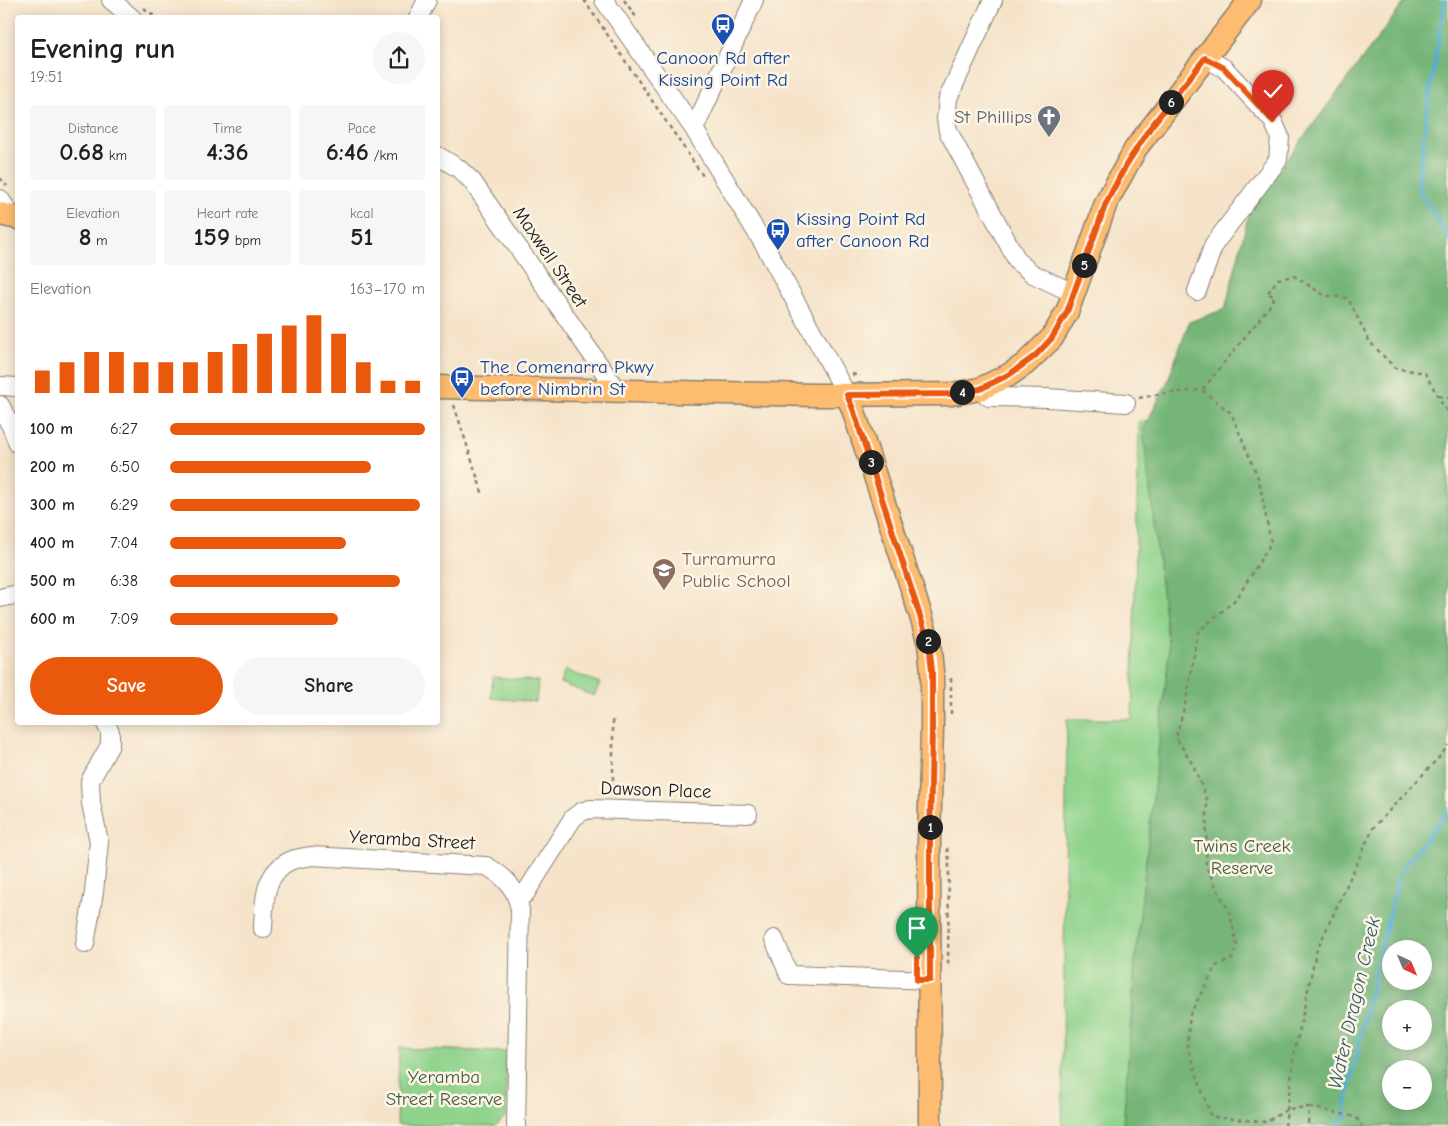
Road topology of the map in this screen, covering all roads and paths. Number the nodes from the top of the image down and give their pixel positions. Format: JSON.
{"nodes":[{"id":1,"x":111,"y":0,"type":"edge"},
{"id":2,"x":427,"y":0,"type":"edge"},
{"id":3,"x":584,"y":0,"type":"edge"},
{"id":4,"x":604,"y":0,"type":"edge"},
{"id":5,"x":754,"y":0,"type":"edge"},
{"id":6,"x":993,"y":0,"type":"edge"},
{"id":7,"x":1250,"y":0,"type":"edge"},
{"id":8,"x":137,"y":12,"type":"edge"},
{"id":9,"x":420,"y":15,"type":"edge"},
{"id":10,"x":1205,"y":58,"type":"junction"},
{"id":11,"x":694,"y":129,"type":"junction"},
{"id":12,"x":440,"y":157,"type":"edge"},
{"id":13,"x":704,"y":176,"type":"dead end"},
{"id":14,"x":1197,"y":291,"type":"dead end"},
{"id":15,"x":1073,"y":293,"type":"junction"},
{"id":16,"x":0,"y":386,"type":"edge"},
{"id":17,"x":15,"y":387,"type":"edge"},
{"id":18,"x":440,"y":387,"type":"edge"},
{"id":19,"x":980,"y":389,"type":"junction"},
{"id":20,"x":1202,"y":390,"type":"junction"},
{"id":21,"x":618,"y":392,"type":"junction"},
{"id":22,"x":847,"y":395,"type":"junction"},
{"id":23,"x":1439,"y":396,"type":"junction"},
{"id":24,"x":1448,"y":398,"type":"edge"},
{"id":25,"x":1126,"y":403,"type":"joint"},
{"id":26,"x":0,"y":405,"type":"edge"},
{"id":27,"x":454,"y":405,"type":"dead end"},
{"id":28,"x":1448,"y":414,"type":"edge"},
{"id":29,"x":15,"y":436,"type":"edge"},
{"id":30,"x":483,"y":495,"type":"dead end"},
{"id":31,"x":15,"y":595,"type":"edge"},
{"id":32,"x":0,"y":598,"type":"edge"},
{"id":33,"x":613,"y":717,"type":"dead end"},
{"id":34,"x":107,"y":725,"type":"edge"},
{"id":35,"x":1448,"y":745,"type":"edge"},
{"id":36,"x":613,"y":796,"type":"dead end"},
{"id":37,"x":748,"y":814,"type":"dead end"},
{"id":38,"x":518,"y":898,"type":"junction"},
{"id":39,"x":264,"y":929,"type":"dead end"},
{"id":40,"x":774,"y":939,"type":"dead end"},
{"id":41,"x":85,"y":944,"type":"dead end"},
{"id":42,"x":931,"y":980,"type":"junction"},
{"id":43,"x":1309,"y":1107,"type":"junction"},
{"id":44,"x":1288,"y":1109,"type":"junction"},
{"id":45,"x":516,"y":1126,"type":"edge"},
{"id":46,"x":930,"y":1126,"type":"edge"},
{"id":47,"x":1285,"y":1126,"type":"edge"},
{"id":48,"x":1308,"y":1126,"type":"edge"},
{"id":49,"x":1362,"y":1126,"type":"edge"}],
"edges":[{"from":1,"to":8,"type":"street"},
{"from":2,"to":9,"type":"street"},
{"from":3,"to":13,"type":"path"},
{"from":4,"to":11,"type":"street"},
{"from":5,"to":11,"type":"street"},
{"from":6,"to":15,"type":"street"},
{"from":7,"to":10,"type":"main road"},
{"from":10,"to":14,"type":"street"},
{"from":10,"to":15,"type":"main road"},
{"from":11,"to":22,"type":"street"},
{"from":12,"to":21,"type":"street","name":"Maxwell Street"},
{"from":15,"to":19,"type":"main road"},
{"from":16,"to":17,"type":"street"},
{"from":18,"to":21,"type":"main road"},
{"from":19,"to":22,"type":"main road"},
{"from":19,"to":25,"type":"street"},
{"from":20,"to":23,"type":"path"},
{"from":20,"to":25,"type":"path"},
{"from":20,"to":44,"type":"path"},
{"from":21,"to":22,"type":"main road"},
{"from":22,"to":42,"type":"main road"},
{"from":23,"to":24,"type":"path"},
{"from":23,"to":28,"type":"path"},
{"from":26,"to":29,"type":"street"},
{"from":27,"to":30,"type":"path"},
{"from":31,"to":32,"type":"street"},
{"from":33,"to":36,"type":"path"},
{"from":34,"to":41,"type":"street"},
{"from":35,"to":44,"type":"path"},
{"from":37,"to":38,"type":"street","name":"Dawson Place"},
{"from":38,"to":39,"type":"street","name":"Yeramba Street"},
{"from":38,"to":45,"type":"street"},
{"from":40,"to":42,"type":"street"},
{"from":42,"to":46,"type":"main road"},
{"from":43,"to":44,"type":"path"},
{"from":43,"to":48,"type":"path"},
{"from":43,"to":49,"type":"path"},
{"from":44,"to":47,"type":"path"}]}
